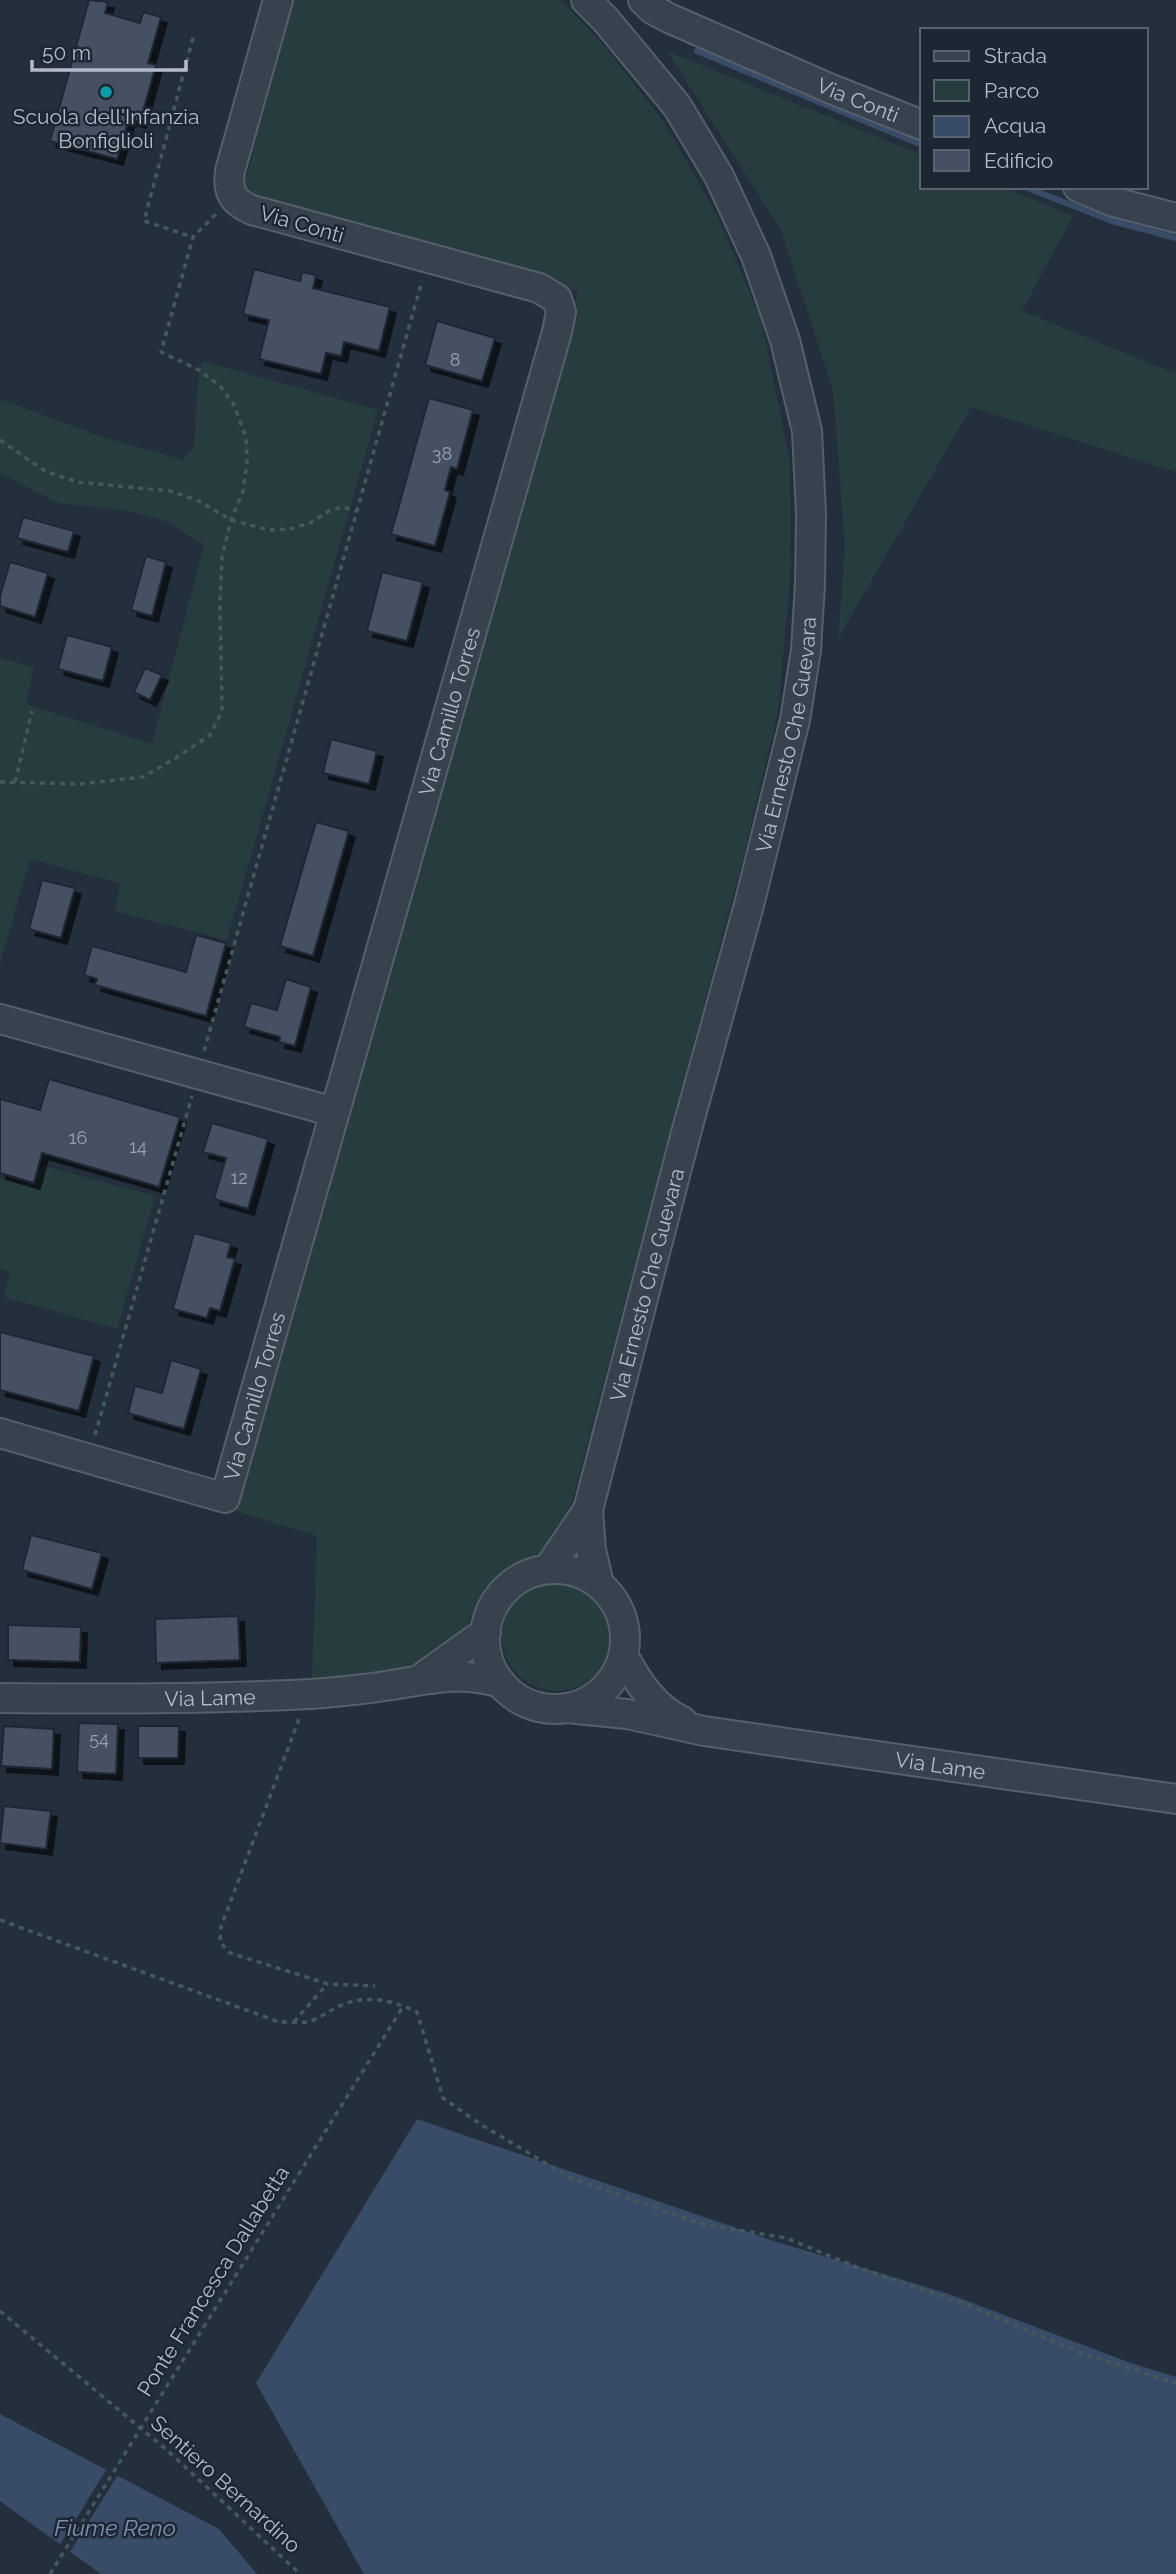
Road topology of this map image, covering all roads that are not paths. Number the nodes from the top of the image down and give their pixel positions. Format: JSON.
{"nodes":[{"id":1,"x":278,"y":0,"type":"edge"},
{"id":2,"x":586,"y":0,"type":"edge"},
{"id":3,"x":643,"y":0,"type":"edge"},
{"id":4,"x":920,"y":124,"type":"edge"},
{"id":5,"x":1082,"y":189,"type":"edge"},
{"id":6,"x":1176,"y":218,"type":"edge"},
{"id":7,"x":561,"y":312,"type":"joint"},
{"id":8,"x":0,"y":1019,"type":"edge"},
{"id":9,"x":334,"y":1112,"type":"junction"},
{"id":10,"x":0,"y":1433,"type":"edge"},
{"id":11,"x":588,"y":1510,"type":"junction"},
{"id":12,"x":548,"y":1569,"type":"junction"},
{"id":13,"x":599,"y":1584,"type":"junction"},
{"id":14,"x":486,"y":1632,"type":"junction"},
{"id":15,"x":624,"y":1657,"type":"junction"},
{"id":16,"x":420,"y":1679,"type":"junction"},
{"id":17,"x":501,"y":1683,"type":"junction"},
{"id":18,"x":0,"y":1698,"type":"edge"},
{"id":19,"x":567,"y":1708,"type":"junction"},
{"id":20,"x":704,"y":1731,"type":"junction"},
{"id":21,"x":1176,"y":1799,"type":"edge"}],
"edges":[{"from":1,"to":7,"type":"street","name":"Via Conti"},
{"from":2,"to":11,"type":"street","name":"Via Ernesto Che Guevara"},
{"from":3,"to":4,"type":"street","name":"Via Conti"},
{"from":5,"to":6,"type":"street"},
{"from":7,"to":9,"type":"street","name":"Via Camillo Torres"},
{"from":8,"to":9,"type":"street"},
{"from":9,"to":10,"type":"street","name":"Via Camillo Torres"},
{"from":11,"to":12,"type":"street","name":"Via Ernesto Che Guevara"},
{"from":11,"to":13,"type":"street","name":"Via Ernesto Che Guevara"},
{"from":12,"to":13,"type":"street"},
{"from":12,"to":14,"type":"street"},
{"from":13,"to":15,"type":"street"},
{"from":14,"to":16,"type":"street","name":"Via Lame"},
{"from":14,"to":17,"type":"street"},
{"from":15,"to":19,"type":"street"},
{"from":15,"to":20,"type":"street","name":"Via Lame"},
{"from":16,"to":17,"type":"street","name":"Via Lame"},
{"from":16,"to":18,"type":"street","name":"Via Lame"},
{"from":17,"to":19,"type":"street"},
{"from":19,"to":20,"type":"street","name":"Via Lame"},
{"from":20,"to":21,"type":"street","name":"Via Lame"}]}
